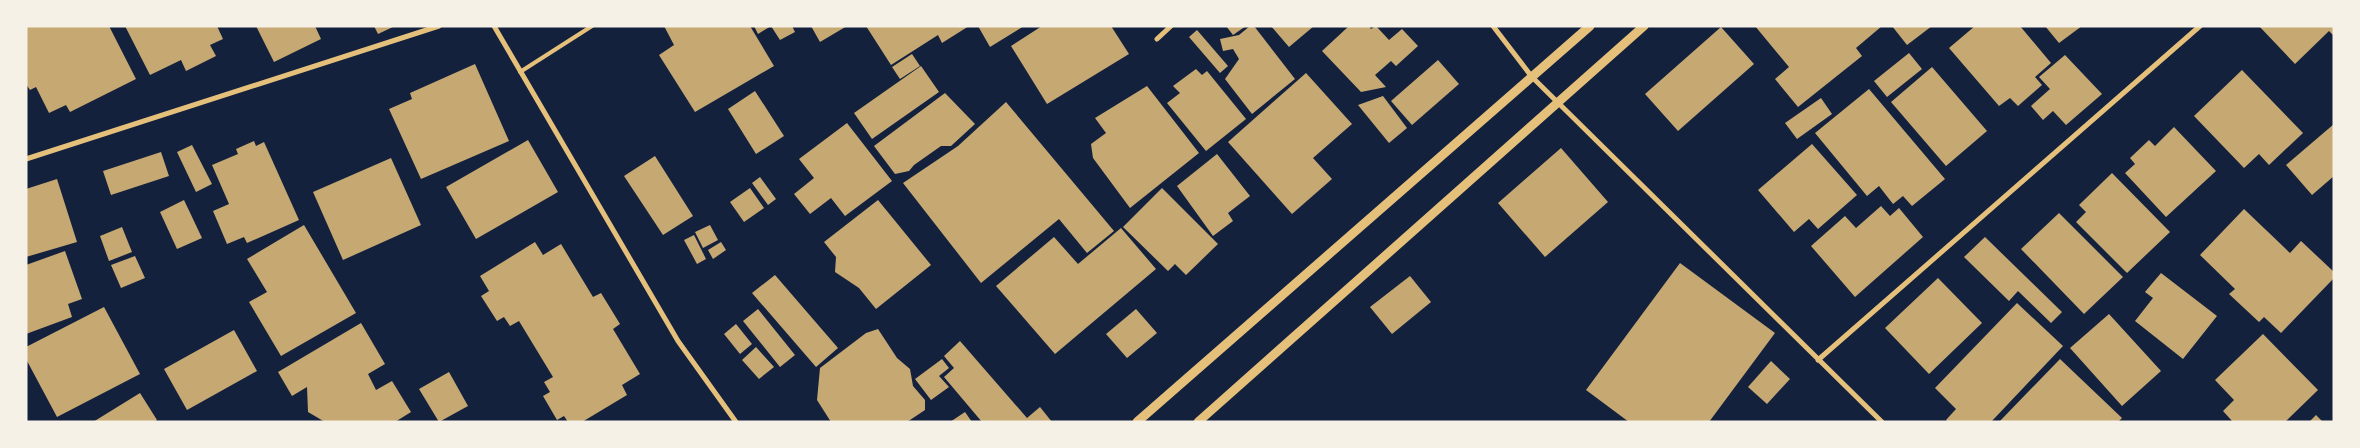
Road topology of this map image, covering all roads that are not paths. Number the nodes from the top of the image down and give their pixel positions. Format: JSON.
{"nodes":[{"id":1,"x":439,"y":26,"type":"edge"},
{"id":2,"x":494,"y":26,"type":"edge"},
{"id":3,"x":592,"y":26,"type":"edge"},
{"id":4,"x":1171,"y":26,"type":"edge"},
{"id":5,"x":1493,"y":26,"type":"edge"},
{"id":6,"x":1590,"y":26,"type":"edge"},
{"id":7,"x":1644,"y":26,"type":"edge"},
{"id":8,"x":2200,"y":26,"type":"edge"},
{"id":9,"x":1157,"y":38,"type":"dead end"},
{"id":10,"x":520,"y":72,"type":"junction"},
{"id":11,"x":1532,"y":77,"type":"junction"},
{"id":12,"x":1556,"y":102,"type":"junction"},
{"id":13,"x":26,"y":159,"type":"edge"},
{"id":14,"x":1818,"y":360,"type":"junction"},
{"id":15,"x":736,"y":422,"type":"edge"},
{"id":16,"x":1137,"y":422,"type":"edge"},
{"id":17,"x":1198,"y":422,"type":"edge"},
{"id":18,"x":1882,"y":422,"type":"edge"}],
"edges":[{"from":1,"to":13,"type":"street"},
{"from":2,"to":10,"type":"street"},
{"from":3,"to":10,"type":"lane"},
{"from":4,"to":9,"type":"street"},
{"from":5,"to":11,"type":"street"},
{"from":6,"to":11,"type":"street"},
{"from":7,"to":12,"type":"street"},
{"from":8,"to":14,"type":"street"},
{"from":10,"to":15,"type":"street"},
{"from":11,"to":12,"type":"street"},
{"from":11,"to":16,"type":"street"},
{"from":12,"to":14,"type":"street"},
{"from":12,"to":17,"type":"street"},
{"from":14,"to":18,"type":"street"}]}
